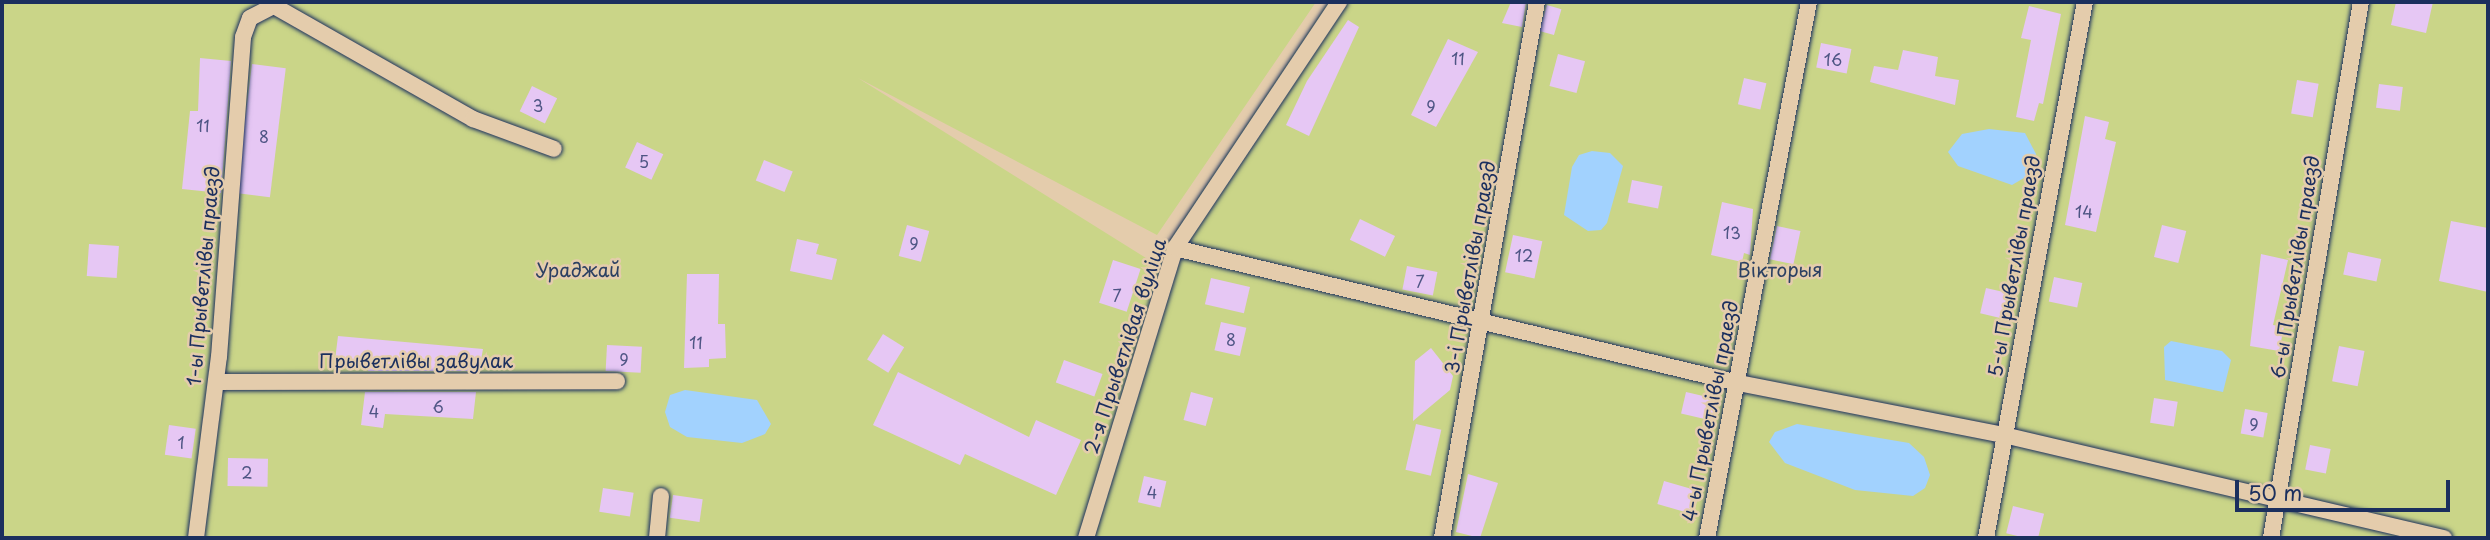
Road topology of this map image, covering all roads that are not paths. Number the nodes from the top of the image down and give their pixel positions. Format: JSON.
{"nodes":[{"id":1,"x":1339,"y":2,"type":"edge"},
{"id":2,"x":1537,"y":2,"type":"edge"},
{"id":3,"x":1809,"y":2,"type":"edge"},
{"id":4,"x":2085,"y":2,"type":"edge"},
{"id":5,"x":2361,"y":2,"type":"edge"},
{"id":6,"x":554,"y":149,"type":"dead end"},
{"id":7,"x":1175,"y":248,"type":"junction"},
{"id":8,"x":1483,"y":323,"type":"junction"},
{"id":9,"x":617,"y":381,"type":"dead end"},
{"id":10,"x":216,"y":382,"type":"junction"},
{"id":11,"x":1738,"y":383,"type":"junction"},
{"id":12,"x":2004,"y":435,"type":"junction"},
{"id":13,"x":662,"y":496,"type":"dead end"},
{"id":14,"x":2277,"y":501,"type":"junction"},
{"id":15,"x":197,"y":538,"type":"edge"},
{"id":16,"x":657,"y":538,"type":"edge"},
{"id":17,"x":1086,"y":538,"type":"edge"},
{"id":18,"x":1442,"y":538,"type":"edge"},
{"id":19,"x":1707,"y":538,"type":"edge"},
{"id":20,"x":1986,"y":538,"type":"edge"},
{"id":21,"x":2271,"y":538,"type":"edge"},
{"id":22,"x":2444,"y":538,"type":"edge"}],
"edges":[{"from":1,"to":7,"type":"lane","name":"2-я Прыветлівая вуліца"},
{"from":2,"to":8,"type":"lane","name":"3-і Прыветлівы праезд"},
{"from":3,"to":11,"type":"lane","name":"4-ы Прыветлівы праезд"},
{"from":4,"to":12,"type":"lane","name":"5-ы Прыветлівы праезд"},
{"from":5,"to":14,"type":"lane","name":"6-ы Прыветлівы праезд"},
{"from":6,"to":10,"type":"lane","name":"1-ы Прыветлівы праезд"},
{"from":7,"to":8,"type":"lane"},
{"from":7,"to":17,"type":"lane","name":"2-я Прыветлівая вуліца"},
{"from":8,"to":11,"type":"lane"},
{"from":8,"to":18,"type":"lane","name":"3-і Прыветлівы праезд"},
{"from":9,"to":10,"type":"lane","name":"Прыветлівы завулак"},
{"from":10,"to":15,"type":"lane","name":"1-ы Прыветлівы праезд"},
{"from":11,"to":12,"type":"lane"},
{"from":11,"to":19,"type":"lane","name":"4-ы Прыветлівы праезд"},
{"from":12,"to":14,"type":"lane"},
{"from":12,"to":20,"type":"lane","name":"5-ы Прыветлівы праезд"},
{"from":13,"to":16,"type":"lane"},
{"from":14,"to":21,"type":"lane","name":"6-ы Прыветлівы праезд"},
{"from":14,"to":22,"type":"lane"}]}
